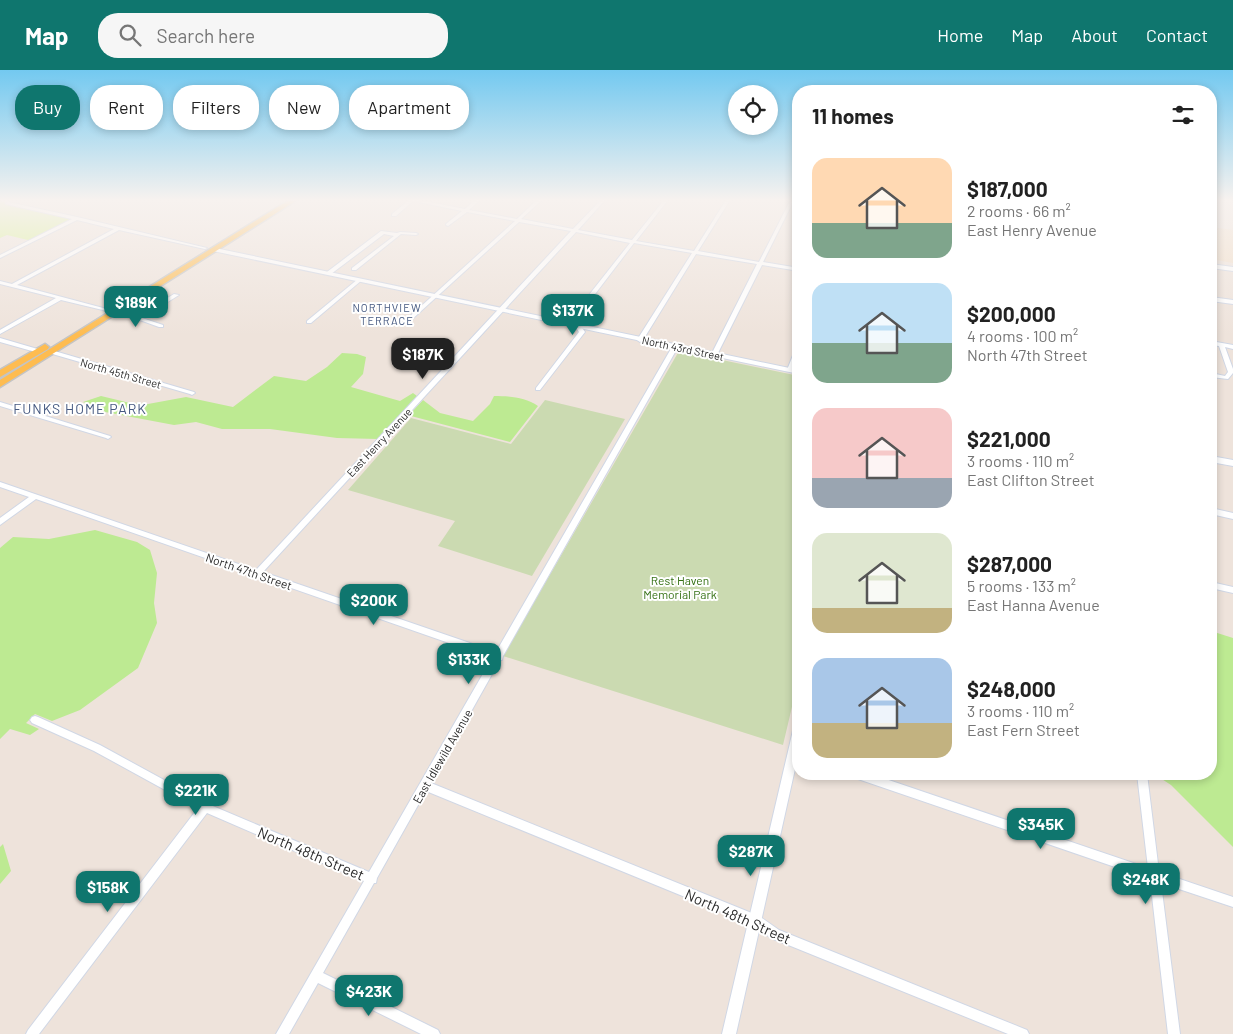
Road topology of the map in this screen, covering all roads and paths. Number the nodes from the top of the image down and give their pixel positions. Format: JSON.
{"nodes":[{"id":1,"x":24,"y":245,"type":"edge"},
{"id":2,"x":88,"y":245,"type":"edge"},
{"id":3,"x":193,"y":245,"type":"edge"},
{"id":4,"x":211,"y":245,"type":"edge"},
{"id":5,"x":217,"y":245,"type":"edge"},
{"id":6,"x":222,"y":245,"type":"edge"},
{"id":7,"x":366,"y":245,"type":"edge"},
{"id":8,"x":385,"y":245,"type":"edge"},
{"id":9,"x":491,"y":245,"type":"edge"},
{"id":10,"x":562,"y":245,"type":"edge"},
{"id":11,"x":632,"y":245,"type":"edge"},
{"id":12,"x":650,"y":245,"type":"edge"},
{"id":13,"x":699,"y":245,"type":"edge"},
{"id":14,"x":768,"y":245,"type":"edge"},
{"id":15,"x":206,"y":248,"type":"junction"},
{"id":16,"x":214,"y":250,"type":"junction"},
{"id":17,"x":357,"y":252,"type":"junction"},
{"id":18,"x":694,"y":253,"type":"junction"},
{"id":19,"x":372,"y":255,"type":"junction"},
{"id":20,"x":0,"y":257,"type":"edge"},
{"id":21,"x":202,"y":258,"type":"junction"},
{"id":22,"x":1217,"y":262,"type":"edge"},
{"id":23,"x":759,"y":263,"type":"junction"},
{"id":24,"x":1233,"y":264,"type":"edge"},
{"id":25,"x":1217,"y":267,"type":"edge"},
{"id":26,"x":354,"y":269,"type":"dead end"},
{"id":27,"x":792,"y":269,"type":"edge"},
{"id":28,"x":1233,"y":269,"type":"edge"},
{"id":29,"x":329,"y":273,"type":"junction"},
{"id":30,"x":360,"y":280,"type":"junction"},
{"id":31,"x":0,"y":282,"type":"edge"},
{"id":32,"x":12,"y":286,"type":"junction"},
{"id":33,"x":176,"y":295,"type":"dead end"},
{"id":34,"x":436,"y":295,"type":"junction"},
{"id":35,"x":60,"y":298,"type":"junction"},
{"id":36,"x":1217,"y":300,"type":"edge"},
{"id":37,"x":1233,"y":302,"type":"edge"},
{"id":38,"x":502,"y":309,"type":"junction"},
{"id":39,"x":105,"y":310,"type":"junction"},
{"id":40,"x":118,"y":311,"type":"junction"},
{"id":41,"x":138,"y":318,"type":"junction"},
{"id":42,"x":409,"y":320,"type":"dead end"},
{"id":43,"x":309,"y":322,"type":"dead end"},
{"id":44,"x":161,"y":326,"type":"dead end"},
{"id":45,"x":577,"y":326,"type":"junction"},
{"id":46,"x":0,"y":332,"type":"edge"},
{"id":47,"x":0,"y":340,"type":"edge"},
{"id":48,"x":640,"y":340,"type":"junction"},
{"id":49,"x":1217,"y":344,"type":"edge"},
{"id":50,"x":1221,"y":344,"type":"junction"},
{"id":51,"x":1233,"y":346,"type":"edge"},
{"id":52,"x":676,"y":347,"type":"junction"},
{"id":53,"x":38,"y":351,"type":"junction"},
{"id":54,"x":50,"y":352,"type":"junction"},
{"id":55,"x":714,"y":355,"type":"junction"},
{"id":56,"x":792,"y":365,"type":"edge"},
{"id":57,"x":790,"y":370,"type":"joint"},
{"id":58,"x":0,"y":374,"type":"edge"},
{"id":59,"x":1217,"y":376,"type":"edge"},
{"id":60,"x":0,"y":384,"type":"edge"},
{"id":61,"x":538,"y":390,"type":"dead end"},
{"id":62,"x":192,"y":393,"type":"dead end"},
{"id":63,"x":0,"y":404,"type":"edge"},
{"id":64,"x":108,"y":438,"type":"dead end"},
{"id":65,"x":1217,"y":459,"type":"edge"},
{"id":66,"x":1233,"y":463,"type":"edge"},
{"id":67,"x":0,"y":484,"type":"edge"},
{"id":68,"x":34,"y":496,"type":"junction"},
{"id":69,"x":1217,"y":512,"type":"edge"},
{"id":70,"x":1233,"y":516,"type":"edge"},
{"id":71,"x":0,"y":522,"type":"edge"},
{"id":72,"x":258,"y":574,"type":"junction"},
{"id":73,"x":1217,"y":586,"type":"edge"},
{"id":74,"x":1233,"y":590,"type":"edge"},
{"id":75,"x":498,"y":657,"type":"junction"},
{"id":76,"x":35,"y":720,"type":"dead end"},
{"id":77,"x":792,"y":769,"type":"edge"},
{"id":78,"x":876,"y":780,"type":"edge"},
{"id":79,"x":1143,"y":780,"type":"edge"},
{"id":80,"x":425,"y":786,"type":"junction"},
{"id":81,"x":205,"y":807,"type":"junction"},
{"id":82,"x":1156,"y":876,"type":"junction"},
{"id":83,"x":372,"y":879,"type":"junction"},
{"id":84,"x":1233,"y":902,"type":"edge"},
{"id":85,"x":755,"y":920,"type":"junction"},
{"id":86,"x":316,"y":976,"type":"junction"},
{"id":87,"x":32,"y":1034,"type":"edge"},
{"id":88,"x":282,"y":1034,"type":"edge"},
{"id":89,"x":434,"y":1034,"type":"edge"},
{"id":90,"x":729,"y":1034,"type":"edge"},
{"id":91,"x":1023,"y":1034,"type":"edge"},
{"id":92,"x":1174,"y":1034,"type":"edge"}],
"edges":[{"from":1,"to":20,"type":"street"},
{"from":2,"to":32,"type":"street"},
{"from":3,"to":15,"type":"street"},
{"from":4,"to":15,"type":"main road"},
{"from":5,"to":16,"type":"main road"},
{"from":6,"to":16,"type":"main road"},
{"from":7,"to":17,"type":"street"},
{"from":8,"to":19,"type":"street"},
{"from":9,"to":34,"type":"street"},
{"from":10,"to":38,"type":"street","name":"East Henry Avenue"},
{"from":11,"to":45,"type":"street"},
{"from":12,"to":18,"type":"street"},
{"from":13,"to":18,"type":"street"},
{"from":14,"to":23,"type":"street"},
{"from":15,"to":21,"type":"main road"},
{"from":15,"to":39,"type":"main road"},
{"from":16,"to":21,"type":"main road"},
{"from":16,"to":29,"type":"street","name":"North 43rd Street"},
{"from":17,"to":19,"type":"street"},
{"from":17,"to":29,"type":"street"},
{"from":18,"to":23,"type":"street"},
{"from":18,"to":48,"type":"street"},
{"from":19,"to":26,"type":"street"},
{"from":21,"to":40,"type":"main road"},
{"from":22,"to":24,"type":"main road"},
{"from":23,"to":27,"type":"street"},
{"from":23,"to":55,"type":"street"},
{"from":25,"to":28,"type":"main road"},
{"from":29,"to":30,"type":"street","name":"North 43rd Street"},
{"from":30,"to":34,"type":"street","name":"North 43rd Street"},
{"from":30,"to":43,"type":"street"},
{"from":31,"to":32,"type":"street"},
{"from":32,"to":35,"type":"street"},
{"from":33,"to":41,"type":"street"},
{"from":34,"to":38,"type":"street","name":"North 43rd Street"},
{"from":34,"to":42,"type":"street"},
{"from":35,"to":39,"type":"street"},
{"from":35,"to":46,"type":"street"},
{"from":36,"to":37,"type":"street"},
{"from":38,"to":45,"type":"street","name":"North 43rd Street"},
{"from":38,"to":72,"type":"street","name":"East Henry Avenue"},
{"from":39,"to":53,"type":"main road"},
{"from":40,"to":41,"type":"street"},
{"from":40,"to":54,"type":"main road"},
{"from":41,"to":44,"type":"street"},
{"from":45,"to":48,"type":"street","name":"North 43rd Street"},
{"from":45,"to":61,"type":"street"},
{"from":47,"to":53,"type":"street"},
{"from":48,"to":52,"type":"street","name":"North 43rd Street"},
{"from":49,"to":50,"type":"street"},
{"from":50,"to":51,"type":"street"},
{"from":50,"to":59,"type":"street"},
{"from":52,"to":55,"type":"street","name":"North 43rd Street"},
{"from":52,"to":75,"type":"street","name":"East Idlewild Avenue"},
{"from":53,"to":58,"type":"main road"},
{"from":54,"to":60,"type":"main road"},
{"from":54,"to":62,"type":"street","name":"North 45th Street"},
{"from":55,"to":57,"type":"street","name":"North 43rd Street"},
{"from":56,"to":57,"type":"street"},
{"from":63,"to":64,"type":"street"},
{"from":65,"to":66,"type":"street"},
{"from":67,"to":68,"type":"street","name":"North 47th Street"},
{"from":68,"to":71,"type":"street"},
{"from":68,"to":72,"type":"street","name":"North 47th Street"},
{"from":69,"to":70,"type":"street"},
{"from":72,"to":75,"type":"street","name":"North 47th Street"},
{"from":73,"to":74,"type":"street"},
{"from":75,"to":80,"type":"street","name":"East Idlewild Avenue"},
{"from":76,"to":81,"type":"street","name":"North 48th Street"},
{"from":77,"to":85,"type":"street"},
{"from":78,"to":82,"type":"street"},
{"from":79,"to":82,"type":"street"},
{"from":80,"to":83,"type":"street","name":"East Idlewild Avenue"},
{"from":80,"to":85,"type":"street","name":"North 48th Street"},
{"from":81,"to":83,"type":"street","name":"North 48th Street"},
{"from":81,"to":87,"type":"street"},
{"from":82,"to":84,"type":"street"},
{"from":82,"to":92,"type":"street"},
{"from":83,"to":86,"type":"street","name":"East Idlewild Avenue"},
{"from":85,"to":90,"type":"street"},
{"from":85,"to":91,"type":"street","name":"North 48th Street"},
{"from":86,"to":88,"type":"street","name":"East Idlewild Avenue"},
{"from":86,"to":89,"type":"street"}]}
